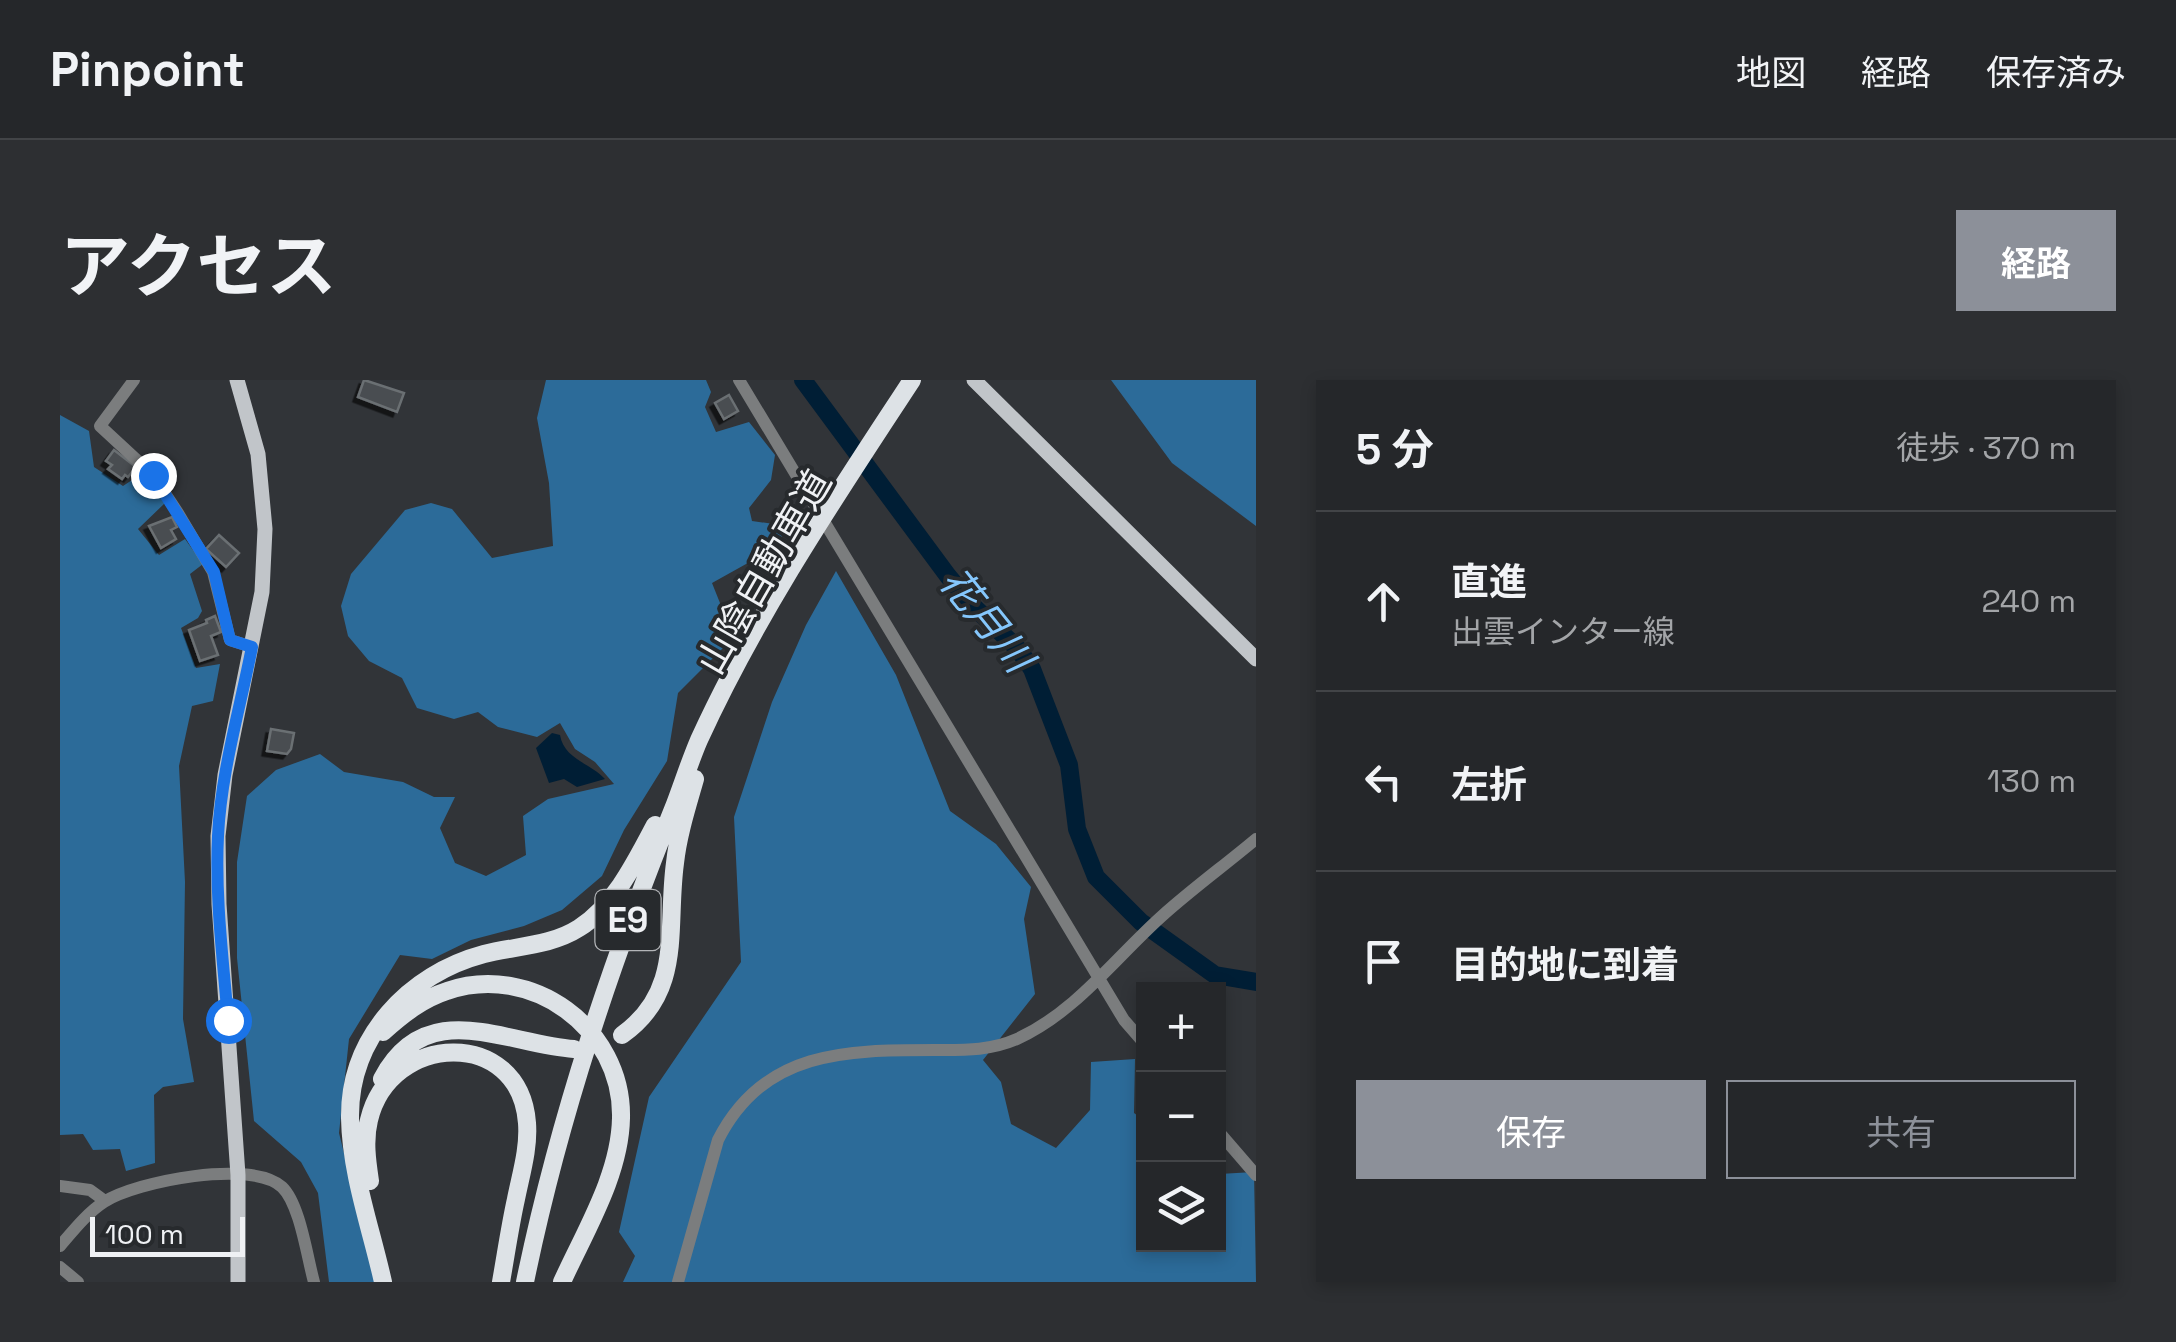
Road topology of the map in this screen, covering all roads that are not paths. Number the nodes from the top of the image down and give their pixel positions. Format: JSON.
{"nodes":[{"id":1,"x":134,"y":380,"type":"edge"},
{"id":2,"x":236,"y":380,"type":"edge"},
{"id":3,"x":739,"y":380,"type":"edge"},
{"id":4,"x":912,"y":380,"type":"edge"},
{"id":5,"x":920,"y":380,"type":"edge"},
{"id":6,"x":974,"y":380,"type":"edge"},
{"id":7,"x":783,"y":593,"type":"junction"},
{"id":8,"x":252,"y":647,"type":"junction"},
{"id":9,"x":1256,"y":658,"type":"edge"},
{"id":10,"x":702,"y":744,"type":"junction"},
{"id":11,"x":1256,"y":839,"type":"edge"},
{"id":12,"x":1101,"y":980,"type":"junction"},
{"id":13,"x":1136,"y":1034,"type":"edge"},
{"id":14,"x":622,"y":1035,"type":"dead end"},
{"id":15,"x":581,"y":1044,"type":"junction"},
{"id":16,"x":364,"y":1056,"type":"junction"},
{"id":17,"x":370,"y":1116,"type":"junction"},
{"id":18,"x":1226,"y":1139,"type":"edge"},
{"id":19,"x":238,"y":1174,"type":"junction"},
{"id":20,"x":1256,"y":1175,"type":"edge"},
{"id":21,"x":60,"y":1186,"type":"edge"},
{"id":22,"x":105,"y":1201,"type":"junction"},
{"id":23,"x":60,"y":1246,"type":"edge"},
{"id":24,"x":60,"y":1267,"type":"edge"},
{"id":25,"x":78,"y":1282,"type":"edge"},
{"id":26,"x":238,"y":1282,"type":"edge"},
{"id":27,"x":314,"y":1282,"type":"edge"},
{"id":28,"x":383,"y":1282,"type":"edge"},
{"id":29,"x":394,"y":1282,"type":"edge"},
{"id":30,"x":500,"y":1282,"type":"edge"},
{"id":31,"x":524,"y":1282,"type":"edge"},
{"id":32,"x":562,"y":1282,"type":"edge"},
{"id":33,"x":678,"y":1282,"type":"edge"}],
"edges":[{"from":1,"to":8,"type":"street"},
{"from":2,"to":8,"type":"main road"},
{"from":3,"to":12,"type":"street"},
{"from":4,"to":7,"type":"highway","name":"山陰自動車道","number":"E9"},
{"from":5,"to":7,"type":"highway","name":"山陰自動車道","number":"E9"},
{"from":6,"to":9,"type":"main road"},
{"from":7,"to":10,"type":"highway","name":"山陰自動車道","number":"E9"},
{"from":8,"to":19,"type":"main road"},
{"from":10,"to":14,"type":"highway"},
{"from":10,"to":15,"type":"highway","name":"山陰自動車道","number":"E9"},
{"from":10,"to":16,"type":"highway"},
{"from":11,"to":12,"type":"street"},
{"from":12,"to":13,"type":"street"},
{"from":12,"to":33,"type":"street"},
{"from":15,"to":17,"type":"highway"},
{"from":15,"to":31,"type":"highway","number":"E9"},
{"from":16,"to":28,"type":"highway"},
{"from":16,"to":32,"type":"highway"},
{"from":17,"to":29,"type":"highway"},
{"from":17,"to":30,"type":"highway"},
{"from":18,"to":20,"type":"street"},
{"from":19,"to":22,"type":"street"},
{"from":19,"to":26,"type":"main road"},
{"from":19,"to":27,"type":"street"},
{"from":21,"to":22,"type":"street"},
{"from":22,"to":23,"type":"street"},
{"from":24,"to":25,"type":"street"}]}
